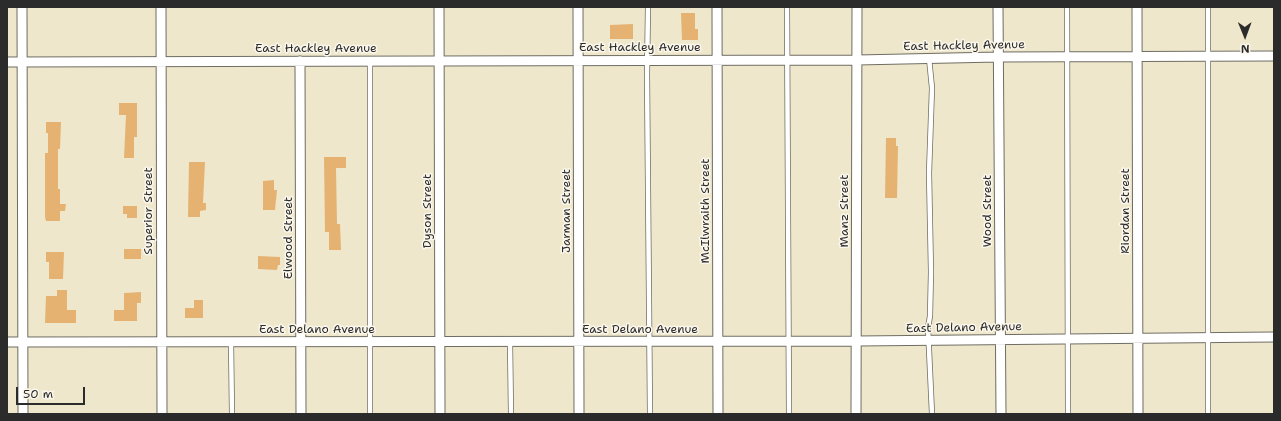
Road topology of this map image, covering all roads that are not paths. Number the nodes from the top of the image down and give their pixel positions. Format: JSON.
{"nodes":[{"id":1,"x":22,"y":7,"type":"edge"},
{"id":2,"x":161,"y":7,"type":"edge"},
{"id":3,"x":439,"y":7,"type":"edge"},
{"id":4,"x":578,"y":7,"type":"edge"},
{"id":5,"x":648,"y":7,"type":"edge"},
{"id":6,"x":717,"y":7,"type":"edge"},
{"id":7,"x":787,"y":7,"type":"edge"},
{"id":8,"x":857,"y":7,"type":"edge"},
{"id":9,"x":998,"y":7,"type":"edge"},
{"id":10,"x":1068,"y":7,"type":"edge"},
{"id":11,"x":1137,"y":7,"type":"edge"},
{"id":12,"x":1208,"y":7,"type":"edge"},
{"id":13,"x":1067,"y":56,"type":"junction"},
{"id":14,"x":1138,"y":56,"type":"junction"},
{"id":15,"x":1208,"y":56,"type":"junction"},
{"id":16,"x":1274,"y":56,"type":"edge"},
{"id":17,"x":998,"y":57,"type":"junction"},
{"id":18,"x":929,"y":58,"type":"junction"},
{"id":19,"x":578,"y":60,"type":"junction"},
{"id":20,"x":648,"y":60,"type":"junction"},
{"id":21,"x":717,"y":60,"type":"junction"},
{"id":22,"x":787,"y":60,"type":"junction"},
{"id":23,"x":857,"y":60,"type":"junction"},
{"id":24,"x":300,"y":61,"type":"junction"},
{"id":25,"x":370,"y":61,"type":"junction"},
{"id":26,"x":439,"y":61,"type":"junction"},
{"id":27,"x":7,"y":62,"type":"edge"},
{"id":28,"x":161,"y":62,"type":"junction"},
{"id":29,"x":22,"y":63,"type":"junction"},
{"id":30,"x":1208,"y":337,"type":"junction"},
{"id":31,"x":1274,"y":337,"type":"edge"},
{"id":32,"x":1138,"y":338,"type":"junction"},
{"id":33,"x":1068,"y":339,"type":"junction"},
{"id":34,"x":928,"y":340,"type":"junction"},
{"id":35,"x":1000,"y":340,"type":"junction"},
{"id":36,"x":718,"y":341,"type":"junction"},
{"id":37,"x":788,"y":341,"type":"junction"},
{"id":38,"x":857,"y":341,"type":"junction"},
{"id":39,"x":7,"y":342,"type":"edge"},
{"id":40,"x":23,"y":342,"type":"junction"},
{"id":41,"x":162,"y":342,"type":"junction"},
{"id":42,"x":231,"y":342,"type":"junction"},
{"id":43,"x":301,"y":342,"type":"junction"},
{"id":44,"x":370,"y":342,"type":"junction"},
{"id":45,"x":440,"y":342,"type":"junction"},
{"id":46,"x":510,"y":342,"type":"junction"},
{"id":47,"x":579,"y":342,"type":"junction"},
{"id":48,"x":650,"y":342,"type":"junction"},
{"id":49,"x":23,"y":414,"type":"edge"},
{"id":50,"x":162,"y":414,"type":"edge"},
{"id":51,"x":232,"y":414,"type":"edge"},
{"id":52,"x":301,"y":414,"type":"edge"},
{"id":53,"x":370,"y":414,"type":"edge"},
{"id":54,"x":440,"y":414,"type":"edge"},
{"id":55,"x":511,"y":414,"type":"edge"},
{"id":56,"x":579,"y":414,"type":"edge"},
{"id":57,"x":650,"y":414,"type":"edge"},
{"id":58,"x":718,"y":414,"type":"edge"},
{"id":59,"x":789,"y":414,"type":"edge"},
{"id":60,"x":856,"y":414,"type":"edge"},
{"id":61,"x":932,"y":414,"type":"edge"},
{"id":62,"x":1001,"y":414,"type":"edge"},
{"id":63,"x":1068,"y":414,"type":"edge"},
{"id":64,"x":1138,"y":414,"type":"edge"},
{"id":65,"x":1208,"y":414,"type":"edge"}],
"edges":[{"from":1,"to":29,"type":"street"},
{"from":2,"to":28,"type":"street","name":"Superior Street"},
{"from":3,"to":26,"type":"street","name":"Dyson Street"},
{"from":4,"to":19,"type":"street","name":"Jarman Street"},
{"from":5,"to":20,"type":"lane"},
{"from":6,"to":21,"type":"street","name":"McIlwraith Street"},
{"from":7,"to":22,"type":"lane"},
{"from":8,"to":23,"type":"street","name":"Manz Street"},
{"from":9,"to":17,"type":"street","name":"Wood Street"},
{"from":10,"to":13,"type":"lane"},
{"from":11,"to":14,"type":"street","name":"Riordan Street"},
{"from":12,"to":15,"type":"lane"},
{"from":13,"to":14,"type":"street","name":"East Hackley Avenue"},
{"from":13,"to":17,"type":"street","name":"East Hackley Avenue"},
{"from":13,"to":33,"type":"lane"},
{"from":14,"to":15,"type":"street","name":"East Hackley Avenue"},
{"from":14,"to":32,"type":"street","name":"Riordan Street"},
{"from":15,"to":16,"type":"street","name":"East Hackley Avenue"},
{"from":15,"to":30,"type":"lane"},
{"from":17,"to":18,"type":"street","name":"East Hackley Avenue"},
{"from":17,"to":35,"type":"street","name":"Wood Street"},
{"from":18,"to":23,"type":"street","name":"East Hackley Avenue"},
{"from":18,"to":34,"type":"lane"},
{"from":19,"to":20,"type":"street","name":"East Hackley Avenue"},
{"from":19,"to":26,"type":"street","name":"East Hackley Avenue"},
{"from":19,"to":47,"type":"street","name":"Jarman Street"},
{"from":20,"to":21,"type":"street","name":"East Hackley Avenue"},
{"from":20,"to":48,"type":"lane"},
{"from":21,"to":22,"type":"street","name":"East Hackley Avenue"},
{"from":21,"to":36,"type":"street","name":"McIlwraith Street"},
{"from":22,"to":23,"type":"street","name":"East Hackley Avenue"},
{"from":22,"to":37,"type":"lane"},
{"from":23,"to":38,"type":"street","name":"Manz Street"},
{"from":24,"to":25,"type":"street","name":"East Hackley Avenue"},
{"from":24,"to":28,"type":"street","name":"East Hackley Avenue"},
{"from":24,"to":43,"type":"street","name":"Elwood Street"},
{"from":25,"to":26,"type":"street","name":"East Hackley Avenue"},
{"from":25,"to":44,"type":"lane"},
{"from":26,"to":45,"type":"street","name":"Dyson Street"},
{"from":27,"to":29,"type":"street","name":"East Hackley Avenue"},
{"from":28,"to":29,"type":"street","name":"East Hackley Avenue"},
{"from":28,"to":41,"type":"street","name":"Superior Street"},
{"from":29,"to":40,"type":"street"},
{"from":30,"to":31,"type":"street","name":"East Delano Avenue"},
{"from":30,"to":32,"type":"street","name":"East Delano Avenue"},
{"from":30,"to":65,"type":"lane"},
{"from":32,"to":33,"type":"street","name":"East Delano Avenue"},
{"from":32,"to":64,"type":"street","name":"Riordan Street"},
{"from":33,"to":35,"type":"street","name":"East Delano Avenue"},
{"from":33,"to":63,"type":"lane"},
{"from":34,"to":35,"type":"street","name":"East Delano Avenue"},
{"from":34,"to":38,"type":"street","name":"East Delano Avenue"},
{"from":34,"to":61,"type":"lane"},
{"from":35,"to":62,"type":"street","name":"Wood Street"},
{"from":36,"to":37,"type":"street","name":"East Delano Avenue"},
{"from":36,"to":48,"type":"street","name":"East Delano Avenue"},
{"from":36,"to":58,"type":"street","name":"McIlwraith Street"},
{"from":37,"to":38,"type":"street","name":"East Delano Avenue"},
{"from":37,"to":59,"type":"lane"},
{"from":38,"to":60,"type":"street","name":"Manz Street"},
{"from":39,"to":40,"type":"street","name":"East Delano Avenue"},
{"from":40,"to":41,"type":"street","name":"East Delano Avenue"},
{"from":40,"to":49,"type":"street"},
{"from":41,"to":42,"type":"street","name":"East Delano Avenue"},
{"from":41,"to":50,"type":"street","name":"Superior Street"},
{"from":42,"to":43,"type":"street","name":"East Delano Avenue"},
{"from":42,"to":51,"type":"lane"},
{"from":43,"to":44,"type":"street","name":"East Delano Avenue"},
{"from":43,"to":52,"type":"street","name":"Elwood Street"},
{"from":44,"to":45,"type":"street","name":"East Delano Avenue"},
{"from":44,"to":53,"type":"lane"},
{"from":45,"to":46,"type":"street","name":"East Delano Avenue"},
{"from":45,"to":54,"type":"street","name":"Dyson Street"},
{"from":46,"to":47,"type":"street","name":"East Delano Avenue"},
{"from":46,"to":55,"type":"lane"},
{"from":47,"to":48,"type":"street","name":"East Delano Avenue"},
{"from":47,"to":56,"type":"street","name":"Jarman Street"},
{"from":48,"to":57,"type":"lane"}]}
